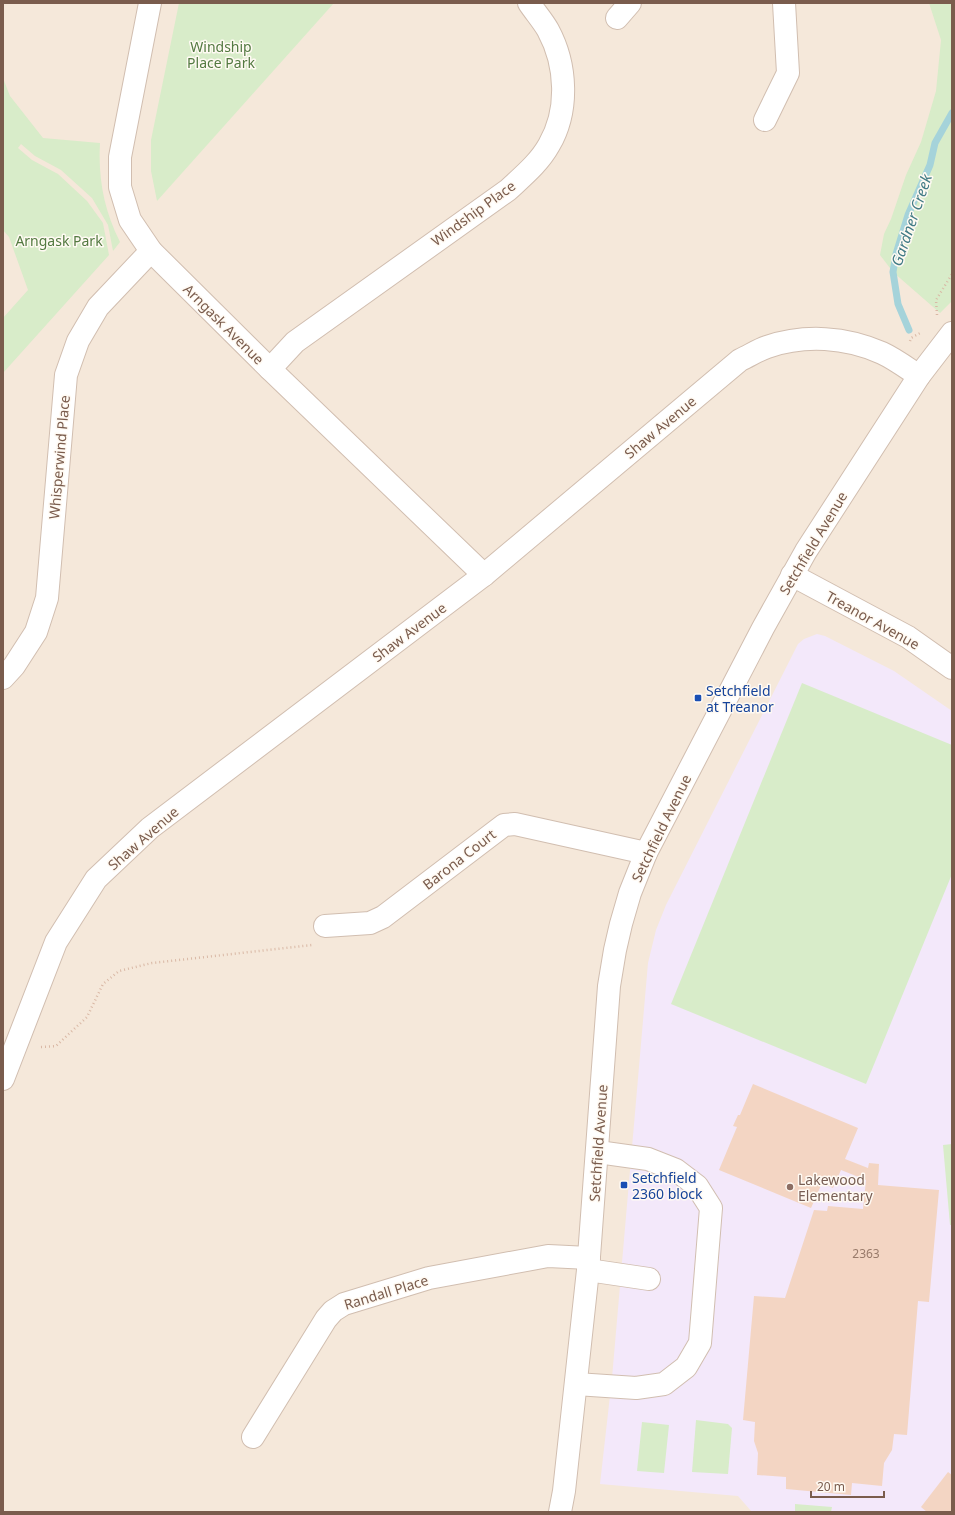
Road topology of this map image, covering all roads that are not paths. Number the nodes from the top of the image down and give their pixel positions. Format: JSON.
{"nodes":[{"id":1,"x":150,"y":3,"type":"edge"},
{"id":2,"x":529,"y":3,"type":"edge"},
{"id":3,"x":784,"y":3,"type":"edge"},
{"id":4,"x":765,"y":120,"type":"dead end"},
{"id":5,"x":151,"y":251,"type":"junction"},
{"id":6,"x":952,"y":333,"type":"edge"},
{"id":7,"x":270,"y":369,"type":"junction"},
{"id":8,"x":918,"y":376,"type":"junction"},
{"id":9,"x":484,"y":575,"type":"junction"},
{"id":10,"x":792,"y":575,"type":"junction"},
{"id":11,"x":952,"y":668,"type":"edge"},
{"id":12,"x":3,"y":678,"type":"edge"},
{"id":13,"x":646,"y":853,"type":"junction"},
{"id":14,"x":321,"y":935,"type":"road end"},
{"id":15,"x":3,"y":1080,"type":"edge"},
{"id":16,"x":598,"y":1152,"type":"junction"},
{"id":17,"x":588,"y":1264,"type":"junction"},
{"id":18,"x":649,"y":1279,"type":"dead end"},
{"id":19,"x":576,"y":1384,"type":"junction"},
{"id":20,"x":253,"y":1437,"type":"dead end"},
{"id":21,"x":560,"y":1512,"type":"edge"}],
"edges":[{"from":1,"to":5,"type":"street","name":"Arngask Avenue"},
{"from":2,"to":7,"type":"street","name":"Windship Place"},
{"from":3,"to":4,"type":"street"},
{"from":5,"to":7,"type":"street","name":"Arngask Avenue"},
{"from":5,"to":12,"type":"street","name":"Whisperwind Place"},
{"from":6,"to":8,"type":"street","name":"Setchfield Avenue"},
{"from":7,"to":9,"type":"street","name":"Arngask Avenue"},
{"from":8,"to":9,"type":"street","name":"Shaw Avenue"},
{"from":8,"to":10,"type":"street","name":"Setchfield Avenue"},
{"from":9,"to":15,"type":"street","name":"Shaw Avenue"},
{"from":10,"to":11,"type":"street","name":"Treanor Avenue"},
{"from":10,"to":13,"type":"street","name":"Setchfield Avenue"},
{"from":13,"to":14,"type":"street","name":"Barona Court"},
{"from":13,"to":16,"type":"street","name":"Setchfield Avenue"},
{"from":16,"to":17,"type":"street","name":"Setchfield Avenue"},
{"from":16,"to":19,"type":"street"},
{"from":17,"to":18,"type":"street","name":"Randall Place"},
{"from":17,"to":19,"type":"street","name":"Setchfield Avenue"},
{"from":17,"to":20,"type":"street","name":"Randall Place"},
{"from":19,"to":21,"type":"street","name":"Setchfield Avenue"}]}
